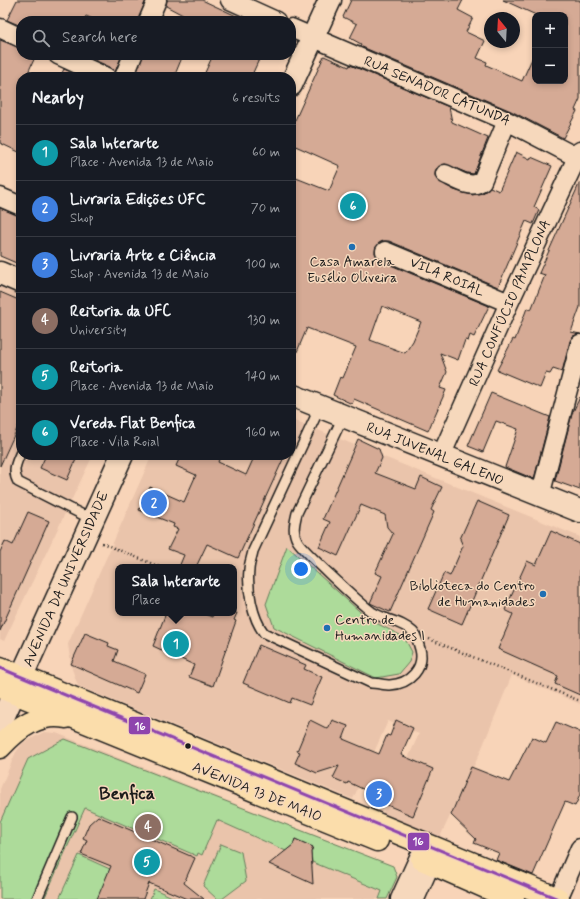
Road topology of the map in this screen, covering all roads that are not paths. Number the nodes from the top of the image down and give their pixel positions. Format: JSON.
{"nodes":[{"id":1,"x":157,"y":0,"type":"edge"},
{"id":2,"x":230,"y":0,"type":"edge"},
{"id":3,"x":330,"y":0,"type":"edge"},
{"id":4,"x":150,"y":16,"type":"edge"},
{"id":5,"x":265,"y":16,"type":"edge"},
{"id":6,"x":0,"y":28,"type":"edge"},
{"id":7,"x":296,"y":30,"type":"edge"},
{"id":8,"x":16,"y":36,"type":"edge"},
{"id":9,"x":313,"y":38,"type":"junction"},
{"id":10,"x":69,"y":60,"type":"edge"},
{"id":11,"x":131,"y":60,"type":"edge"},
{"id":12,"x":95,"y":72,"type":"edge"},
{"id":13,"x":126,"y":72,"type":"edge"},
{"id":14,"x":296,"y":74,"type":"edge"},
{"id":15,"x":507,"y":121,"type":"junction"},
{"id":16,"x":579,"y":156,"type":"edge"},
{"id":17,"x":445,"y":174,"type":"dead end"},
{"id":18,"x":0,"y":197,"type":"edge"},
{"id":19,"x":16,"y":204,"type":"edge"},
{"id":20,"x":385,"y":251,"type":"dead end"},
{"id":21,"x":0,"y":273,"type":"edge"},
{"id":22,"x":16,"y":280,"type":"edge"},
{"id":23,"x":509,"y":303,"type":"junction"},
{"id":24,"x":580,"y":344,"type":"edge"},
{"id":25,"x":296,"y":397,"type":"edge"},
{"id":26,"x":573,"y":399,"type":"edge"},
{"id":27,"x":320,"y":407,"type":"junction"},
{"id":28,"x":343,"y":417,"type":"junction"},
{"id":29,"x":441,"y":456,"type":"junction"},
{"id":30,"x":296,"y":459,"type":"edge"},
{"id":31,"x":18,"y":460,"type":"edge"},
{"id":32,"x":120,"y":460,"type":"edge"},
{"id":33,"x":295,"y":460,"type":"edge"},
{"id":34,"x":540,"y":496,"type":"junction"},
{"id":35,"x":580,"y":511,"type":"edge"},
{"id":36,"x":89,"y":528,"type":"junction"},
{"id":37,"x":0,"y":668,"type":"edge"},
{"id":38,"x":12,"y":686,"type":"edge"},
{"id":39,"x":73,"y":718,"type":"junction"},
{"id":40,"x":0,"y":724,"type":"edge"},
{"id":41,"x":0,"y":747,"type":"edge"},
{"id":42,"x":72,"y":817,"type":"dead end"},
{"id":43,"x":580,"y":848,"type":"edge"},
{"id":44,"x":425,"y":860,"type":"junction"},
{"id":45,"x":37,"y":899,"type":"edge"},
{"id":46,"x":400,"y":899,"type":"edge"},
{"id":47,"x":415,"y":899,"type":"edge"},
{"id":48,"x":513,"y":899,"type":"edge"},
{"id":49,"x":558,"y":899,"type":"edge"}],
"edges":[{"from":1,"to":4,"type":"street"},
{"from":2,"to":5,"type":"street"},
{"from":3,"to":9,"type":"main road"},
{"from":6,"to":8,"type":"street"},
{"from":7,"to":9,"type":"street","name":"RUA SENADOR CATUNDA"},
{"from":9,"to":14,"type":"main road"},
{"from":9,"to":15,"type":"street","name":"RUA SENADOR CATUNDA"},
{"from":10,"to":12,"type":"street"},
{"from":11,"to":13,"type":"street"},
{"from":15,"to":16,"type":"street","name":"RUA SENADOR CATUNDA"},
{"from":15,"to":17,"type":"street"},
{"from":16,"to":23,"type":"street","name":"RUA CONFÚCIO PAMPLONA"},
{"from":18,"to":19,"type":"street"},
{"from":20,"to":23,"type":"street","name":"VILA ROIAL"},
{"from":21,"to":22,"type":"main road"},
{"from":23,"to":29,"type":"street","name":"RUA CONFÚCIO PAMPLONA"},
{"from":24,"to":26,"type":"street"},
{"from":25,"to":27,"type":"main road","name":"RUA JUVENAL GALENO"},
{"from":26,"to":34,"type":"street"},
{"from":27,"to":28,"type":"main road","name":"RUA JUVENAL GALENO"},
{"from":27,"to":30,"type":"lane"},
{"from":28,"to":29,"type":"main road","name":"RUA JUVENAL GALENO"},
{"from":28,"to":33,"type":"lane"},
{"from":29,"to":34,"type":"main road","name":"RUA JUVENAL GALENO"},
{"from":31,"to":36,"type":"lane"},
{"from":32,"to":36,"type":"main road","name":"AVENIDA DA UNIVERSIDADE"},
{"from":34,"to":35,"type":"main road","name":"RUA JUVENAL GALENO"},
{"from":36,"to":38,"type":"main road","name":"AVENIDA DA UNIVERSIDADE"},
{"from":37,"to":38,"type":"main road","name":"AVENIDA 13 DE MAIO"},
{"from":38,"to":39,"type":"main road","name":"AVENIDA 13 DE MAIO"},
{"from":38,"to":40,"type":"main road","name":"AVENIDA DA UNIVERSIDADE"},
{"from":38,"to":49,"type":"main road","name":"AVENIDA 13 DE MAIO"},
{"from":39,"to":41,"type":"main road"},
{"from":39,"to":44,"type":"main road","name":"AVENIDA 13 DE MAIO"},
{"from":42,"to":45,"type":"lane"},
{"from":43,"to":49,"type":"street"},
{"from":44,"to":46,"type":"street"},
{"from":44,"to":47,"type":"street"},
{"from":44,"to":48,"type":"main road","name":"AVENIDA 13 DE MAIO"}]}
